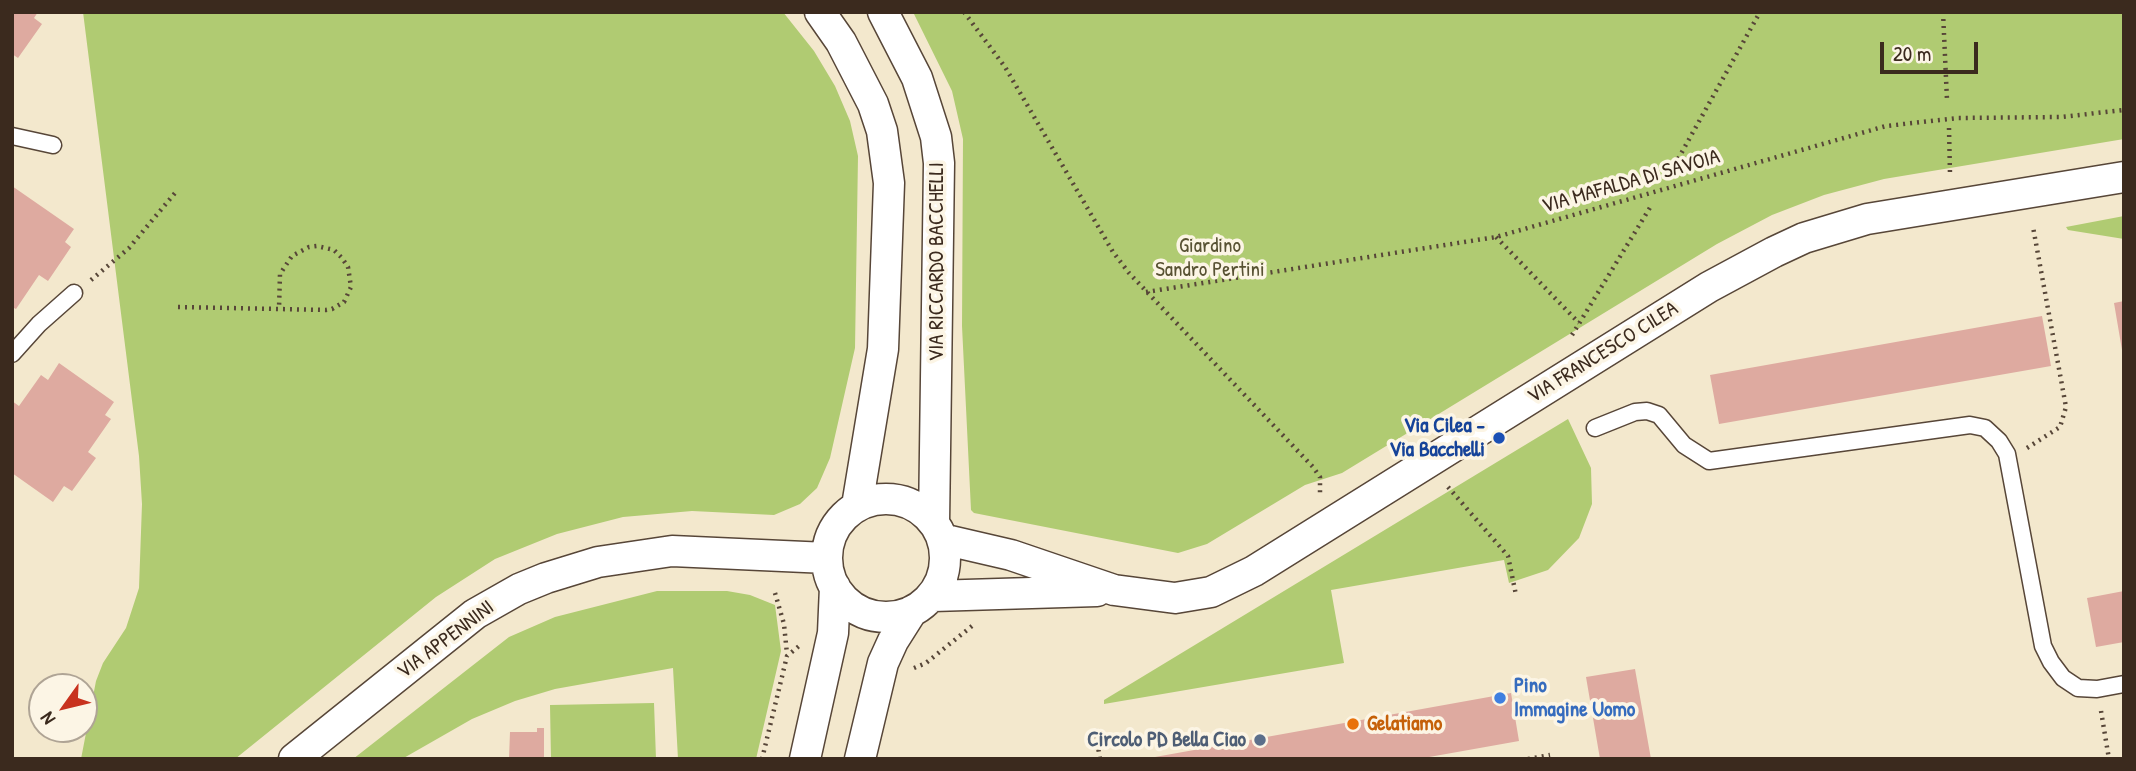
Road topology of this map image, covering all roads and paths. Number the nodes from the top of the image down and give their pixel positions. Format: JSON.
{"nodes":[{"id":1,"x":820,"y":12,"type":"edge"},
{"id":2,"x":883,"y":12,"type":"edge"},
{"id":3,"x":964,"y":12,"type":"edge"},
{"id":4,"x":1760,"y":12,"type":"edge"},
{"id":5,"x":1942,"y":12,"type":"edge"},
{"id":6,"x":1947,"y":100,"type":"dead end"},
{"id":7,"x":2124,"y":110,"type":"edge"},
{"id":8,"x":1949,"y":128,"type":"dead end"},
{"id":9,"x":12,"y":136,"type":"edge"},
{"id":10,"x":53,"y":145,"type":"dead end"},
{"id":11,"x":1950,"y":174,"type":"dead end"},
{"id":12,"x":1668,"y":177,"type":"dead end"},
{"id":13,"x":2124,"y":177,"type":"edge"},
{"id":14,"x":175,"y":193,"type":"dead end"},
{"id":15,"x":1651,"y":206,"type":"dead end"},
{"id":16,"x":2033,"y":227,"type":"dead end"},
{"id":17,"x":1496,"y":237,"type":"junction"},
{"id":18,"x":1145,"y":292,"type":"junction"},
{"id":19,"x":74,"y":293,"type":"joint"},
{"id":20,"x":178,"y":307,"type":"dead end"},
{"id":21,"x":279,"y":309,"type":"junction"},
{"id":22,"x":1579,"y":323,"type":"junction"},
{"id":23,"x":1574,"y":342,"type":"dead end"},
{"id":24,"x":12,"y":354,"type":"edge"},
{"id":25,"x":1595,"y":428,"type":"dead end"},
{"id":26,"x":2007,"y":454,"type":"junction"},
{"id":27,"x":1446,"y":485,"type":"dead end"},
{"id":28,"x":1318,"y":497,"type":"dead end"},
{"id":29,"x":857,"y":506,"type":"junction"},
{"id":30,"x":938,"y":531,"type":"junction"},
{"id":31,"x":827,"y":558,"type":"junction"},
{"id":32,"x":835,"y":587,"type":"junction"},
{"id":33,"x":1114,"y":590,"type":"junction"},
{"id":34,"x":775,"y":593,"type":"dead end"},
{"id":35,"x":1516,"y":595,"type":"dead end"},
{"id":36,"x":923,"y":604,"type":"junction"},
{"id":37,"x":979,"y":620,"type":"dead end"},
{"id":38,"x":806,"y":646,"type":"dead end"},
{"id":39,"x":787,"y":656,"type":"junction"},
{"id":40,"x":910,"y":669,"type":"dead end"},
{"id":41,"x":2124,"y":684,"type":"edge"},
{"id":42,"x":2096,"y":689,"type":"junction"},
{"id":43,"x":1095,"y":729,"type":"dead end"},
{"id":44,"x":1550,"y":755,"type":"dead end"},
{"id":45,"x":294,"y":759,"type":"edge"},
{"id":46,"x":762,"y":759,"type":"edge"},
{"id":47,"x":805,"y":759,"type":"edge"},
{"id":48,"x":860,"y":759,"type":"edge"},
{"id":49,"x":1100,"y":759,"type":"edge"},
{"id":50,"x":1528,"y":759,"type":"edge"},
{"id":51,"x":2109,"y":759,"type":"edge"}],
"edges":[{"from":1,"to":29,"type":"street"},
{"from":2,"to":30,"type":"street","name":"VIA RICCARDO BACCHELLI"},
{"from":3,"to":18,"type":"path"},
{"from":4,"to":12,"type":"path"},
{"from":5,"to":6,"type":"path"},
{"from":7,"to":17,"type":"path","name":"VIA MAFALDA DI SAVOIA"},
{"from":8,"to":11,"type":"path"},
{"from":9,"to":10,"type":"lane"},
{"from":13,"to":33,"type":"street","name":"VIA FRANCESCO CILEA"},
{"from":14,"to":19,"type":"path"},
{"from":15,"to":22,"type":"path"},
{"from":16,"to":26,"type":"path"},
{"from":17,"to":18,"type":"path","name":"VIA MAFALDA DI SAVOIA"},
{"from":17,"to":22,"type":"path"},
{"from":18,"to":28,"type":"path"},
{"from":19,"to":24,"type":"lane"},
{"from":20,"to":21,"type":"path"},
{"from":21,"to":21,"type":"path"},
{"from":22,"to":23,"type":"path"},
{"from":25,"to":26,"type":"lane"},
{"from":26,"to":42,"type":"lane"},
{"from":27,"to":35,"type":"path"},
{"from":29,"to":30,"type":"street"},
{"from":29,"to":31,"type":"street"},
{"from":30,"to":33,"type":"street","name":"VIA FRANCESCO CILEA"},
{"from":30,"to":36,"type":"street"},
{"from":31,"to":32,"type":"street"},
{"from":31,"to":45,"type":"street","name":"VIA APPENNINI"},
{"from":32,"to":36,"type":"street"},
{"from":32,"to":47,"type":"street"},
{"from":33,"to":36,"type":"street","name":"VIA FRANCESCO CILEA"},
{"from":34,"to":39,"type":"path"},
{"from":36,"to":48,"type":"street"},
{"from":37,"to":40,"type":"path"},
{"from":38,"to":39,"type":"path"},
{"from":39,"to":46,"type":"path"},
{"from":41,"to":42,"type":"lane"},
{"from":42,"to":51,"type":"path"},
{"from":43,"to":49,"type":"path"},
{"from":44,"to":50,"type":"path"}]}
